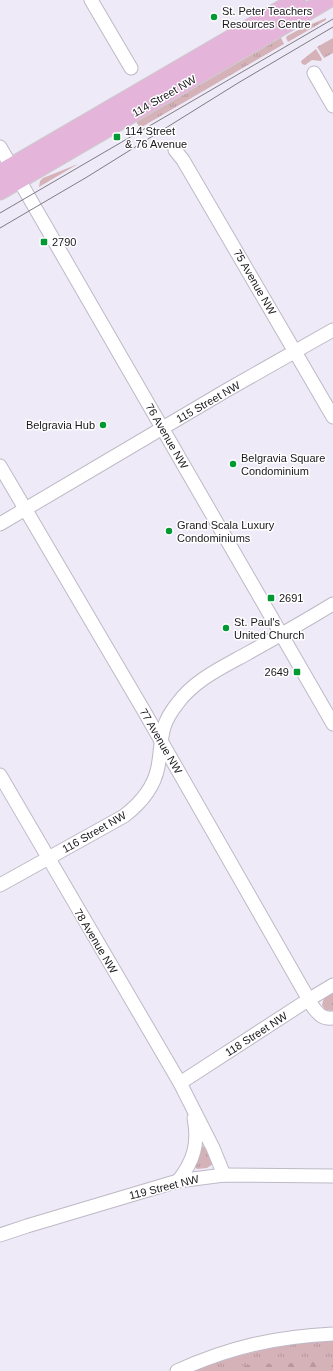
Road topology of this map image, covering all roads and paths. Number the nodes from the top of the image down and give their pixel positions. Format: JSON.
{"nodes":[{"id":1,"x":91,"y":0,"type":"edge"},
{"id":2,"x":297,"y":0,"type":"edge"},
{"id":3,"x":327,"y":0,"type":"edge"},
{"id":4,"x":131,"y":68,"type":"dead end"},
{"id":5,"x":314,"y":73,"type":"dead end"},
{"id":6,"x":333,"y":106,"type":"edge"},
{"id":7,"x":0,"y":147,"type":"edge"},
{"id":8,"x":175,"y":150,"type":"dead end"},
{"id":9,"x":10,"y":173,"type":"edge"},
{"id":10,"x":0,"y":191,"type":"edge"},
{"id":11,"x":333,"y":330,"type":"edge"},
{"id":12,"x":295,"y":351,"type":"junction"},
{"id":13,"x":333,"y":417,"type":"edge"},
{"id":14,"x":163,"y":428,"type":"junction"},
{"id":15,"x":0,"y":466,"type":"edge"},
{"id":16,"x":26,"y":509,"type":"junction"},
{"id":17,"x":0,"y":524,"type":"edge"},
{"id":18,"x":333,"y":604,"type":"edge"},
{"id":19,"x":281,"y":634,"type":"junction"},
{"id":20,"x":333,"y":724,"type":"edge"},
{"id":21,"x":161,"y":741,"type":"junction"},
{"id":22,"x":0,"y":775,"type":"edge"},
{"id":23,"x":48,"y":858,"type":"junction"},
{"id":24,"x":0,"y":885,"type":"edge"},
{"id":25,"x":333,"y":985,"type":"edge"},
{"id":26,"x":308,"y":1000,"type":"junction"},
{"id":27,"x":326,"y":1017,"type":"edge"},
{"id":28,"x":180,"y":1083,"type":"junction"},
{"id":29,"x":192,"y":1106,"type":"junction"},
{"id":30,"x":224,"y":1175,"type":"junction"},
{"id":31,"x":333,"y":1176,"type":"edge"},
{"id":32,"x":178,"y":1181,"type":"junction"},
{"id":33,"x":0,"y":1235,"type":"edge"},
{"id":34,"x":333,"y":1334,"type":"edge"},
{"id":35,"x":177,"y":1371,"type":"edge"}],
"edges":[{"from":1,"to":4,"type":"street"},
{"from":2,"to":9,"type":"main road","name":"114 Street NW"},
{"from":3,"to":9,"type":"main road","name":"114 Street NW"},
{"from":5,"to":6,"type":"street"},
{"from":7,"to":9,"type":"street","name":"76 Avenue NW"},
{"from":8,"to":12,"type":"street","name":"75 Avenue NW"},
{"from":9,"to":10,"type":"main road","name":"114 Street NW"},
{"from":9,"to":14,"type":"street","name":"76 Avenue NW"},
{"from":11,"to":12,"type":"street","name":"115 Street NW"},
{"from":12,"to":13,"type":"street","name":"75 Avenue NW"},
{"from":12,"to":14,"type":"street","name":"115 Street NW"},
{"from":14,"to":16,"type":"street","name":"115 Street NW"},
{"from":14,"to":19,"type":"street","name":"76 Avenue NW"},
{"from":15,"to":16,"type":"street","name":"77 Avenue NW"},
{"from":16,"to":17,"type":"street","name":"115 Street NW"},
{"from":16,"to":21,"type":"street","name":"77 Avenue NW"},
{"from":18,"to":19,"type":"street","name":"116 Street NW"},
{"from":19,"to":20,"type":"street","name":"76 Avenue NW"},
{"from":19,"to":21,"type":"street","name":"116 Street NW"},
{"from":21,"to":23,"type":"street","name":"116 Street NW"},
{"from":21,"to":26,"type":"street","name":"77 Avenue NW"},
{"from":22,"to":23,"type":"street","name":"78 Avenue NW"},
{"from":23,"to":24,"type":"street","name":"116 Street NW"},
{"from":23,"to":28,"type":"street","name":"78 Avenue NW"},
{"from":25,"to":26,"type":"street","name":"118 Street NW"},
{"from":26,"to":27,"type":"street","name":"77 Avenue NW"},
{"from":26,"to":28,"type":"street","name":"118 Street NW"},
{"from":28,"to":29,"type":"street","name":"78 Avenue NW"},
{"from":29,"to":30,"type":"street","name":"78 Avenue NW"},
{"from":29,"to":32,"type":"street","name":"78 Avenue NW"},
{"from":30,"to":31,"type":"street","name":"119 Street NW"},
{"from":30,"to":32,"type":"street","name":"119 Street NW"},
{"from":32,"to":33,"type":"street","name":"119 Street NW"},
{"from":34,"to":35,"type":"street"}]}
